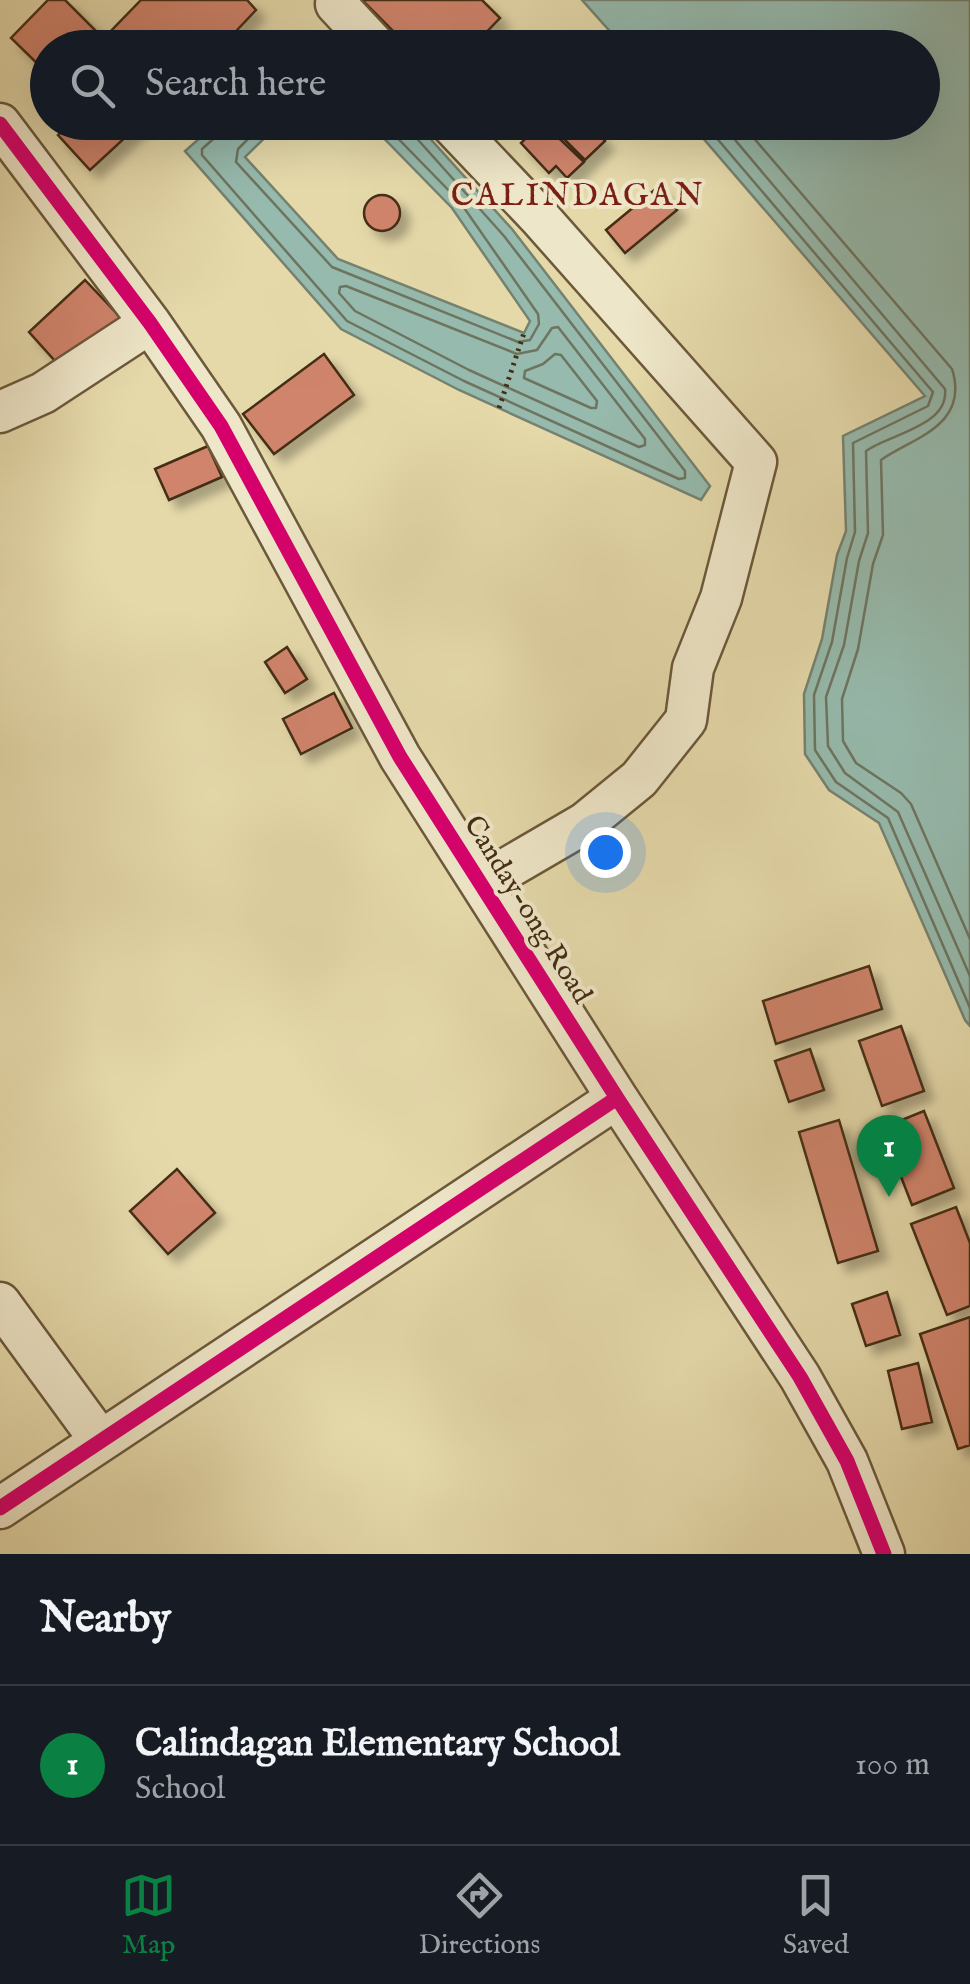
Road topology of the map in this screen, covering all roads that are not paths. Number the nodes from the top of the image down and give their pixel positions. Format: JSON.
{"nodes":[{"id":1,"x":336,"y":4,"type":"dead end"},
{"id":2,"x":360,"y":30,"type":"edge"},
{"id":3,"x":0,"y":124,"type":"edge"},
{"id":4,"x":466,"y":140,"type":"edge"},
{"id":5,"x":150,"y":323,"type":"junction"},
{"id":6,"x":0,"y":412,"type":"edge"},
{"id":7,"x":482,"y":883,"type":"junction"},
{"id":8,"x":617,"y":1098,"type":"junction"},
{"id":9,"x":0,"y":1303,"type":"edge"},
{"id":10,"x":100,"y":1440,"type":"junction"},
{"id":11,"x":0,"y":1508,"type":"edge"},
{"id":12,"x":884,"y":1554,"type":"edge"}],
"edges":[{"from":1,"to":2,"type":"street"},
{"from":3,"to":5,"type":"street","name":"Canday-ong Road"},
{"from":4,"to":7,"type":"street"},
{"from":5,"to":6,"type":"street"},
{"from":5,"to":7,"type":"street","name":"Canday-ong Road"},
{"from":7,"to":8,"type":"street","name":"Canday-ong Road"},
{"from":8,"to":10,"type":"street"},
{"from":8,"to":12,"type":"street","name":"Canday-ong Road"},
{"from":9,"to":10,"type":"street"},
{"from":10,"to":11,"type":"street"}]}
